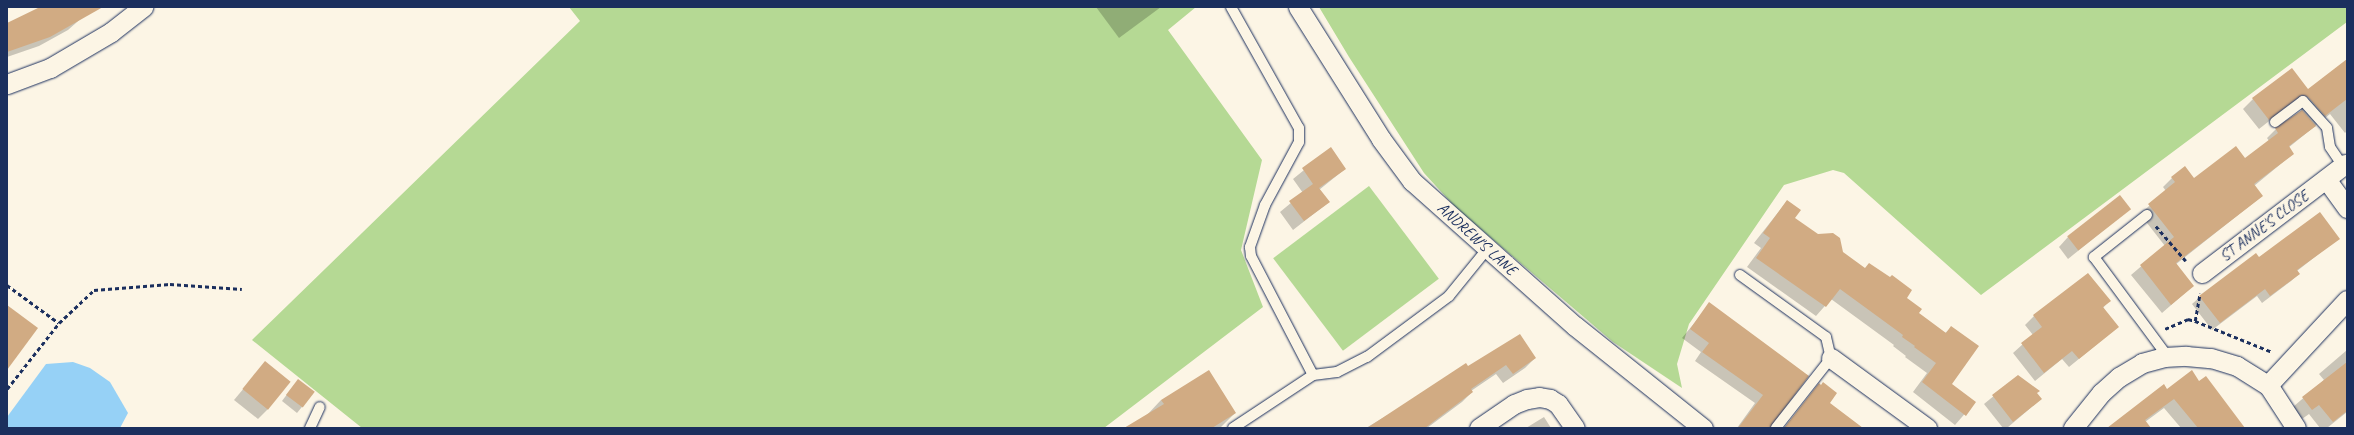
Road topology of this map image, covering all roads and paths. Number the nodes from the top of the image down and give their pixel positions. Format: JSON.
{"nodes":[{"id":1,"x":143,"y":7,"type":"edge"},
{"id":2,"x":1231,"y":7,"type":"edge"},
{"id":3,"x":1298,"y":7,"type":"edge"},
{"id":4,"x":7,"y":84,"type":"edge"},
{"id":5,"x":2275,"y":122,"type":"dead end"},
{"id":6,"x":2345,"y":164,"type":"edge"},
{"id":7,"x":2326,"y":179,"type":"junction"},
{"id":8,"x":2347,"y":208,"type":"edge"},
{"id":9,"x":2147,"y":215,"type":"joint"},
{"id":10,"x":1488,"y":248,"type":"junction"},
{"id":11,"x":1740,"y":276,"type":"dead end"},
{"id":12,"x":2198,"y":276,"type":"junction"},
{"id":13,"x":7,"y":285,"type":"edge"},
{"id":14,"x":242,"y":289,"type":"dead end"},
{"id":15,"x":2347,"y":300,"type":"edge"},
{"id":16,"x":2195,"y":321,"type":"junction"},
{"id":17,"x":59,"y":323,"type":"junction"},
{"id":18,"x":2152,"y":335,"type":"junction"},
{"id":19,"x":2168,"y":357,"type":"junction"},
{"id":20,"x":1832,"y":358,"type":"junction"},
{"id":21,"x":2289,"y":364,"type":"junction"},
{"id":22,"x":1313,"y":375,"type":"junction"},
{"id":23,"x":2268,"y":385,"type":"junction"},
{"id":24,"x":7,"y":389,"type":"edge"},
{"id":25,"x":320,"y":407,"type":"dead end"},
{"id":26,"x":2077,"y":427,"type":"edge"},
{"id":27,"x":310,"y":428,"type":"edge"},
{"id":28,"x":1233,"y":428,"type":"edge"},
{"id":29,"x":1479,"y":428,"type":"edge"},
{"id":30,"x":1575,"y":428,"type":"edge"},
{"id":31,"x":1703,"y":428,"type":"edge"},
{"id":32,"x":1776,"y":428,"type":"edge"},
{"id":33,"x":1927,"y":428,"type":"edge"},
{"id":34,"x":2296,"y":428,"type":"edge"}],
"edges":[{"from":1,"to":4,"type":"street"},
{"from":2,"to":22,"type":"lane"},
{"from":3,"to":10,"type":"street","name":"ANDREW'S LANE"},
{"from":5,"to":6,"type":"lane"},
{"from":6,"to":7,"type":"street","name":"ST ANNE'S CLOSE"},
{"from":7,"to":8,"type":"street"},
{"from":7,"to":12,"type":"street","name":"ST ANNE'S CLOSE"},
{"from":9,"to":12,"type":"path"},
{"from":9,"to":18,"type":"lane"},
{"from":10,"to":22,"type":"lane"},
{"from":10,"to":31,"type":"street","name":"ANDREW'S LANE"},
{"from":11,"to":20,"type":"lane"},
{"from":12,"to":16,"type":"path"},
{"from":13,"to":17,"type":"path"},
{"from":14,"to":17,"type":"path"},
{"from":15,"to":21,"type":"street"},
{"from":16,"to":18,"type":"path"},
{"from":16,"to":21,"type":"path"},
{"from":17,"to":24,"type":"path"},
{"from":18,"to":19,"type":"lane"},
{"from":19,"to":23,"type":"street"},
{"from":19,"to":26,"type":"street"},
{"from":20,"to":32,"type":"lane"},
{"from":20,"to":33,"type":"street"},
{"from":21,"to":23,"type":"street"},
{"from":22,"to":28,"type":"lane"},
{"from":23,"to":34,"type":"street"},
{"from":25,"to":27,"type":"lane"},
{"from":29,"to":30,"type":"street"}]}
